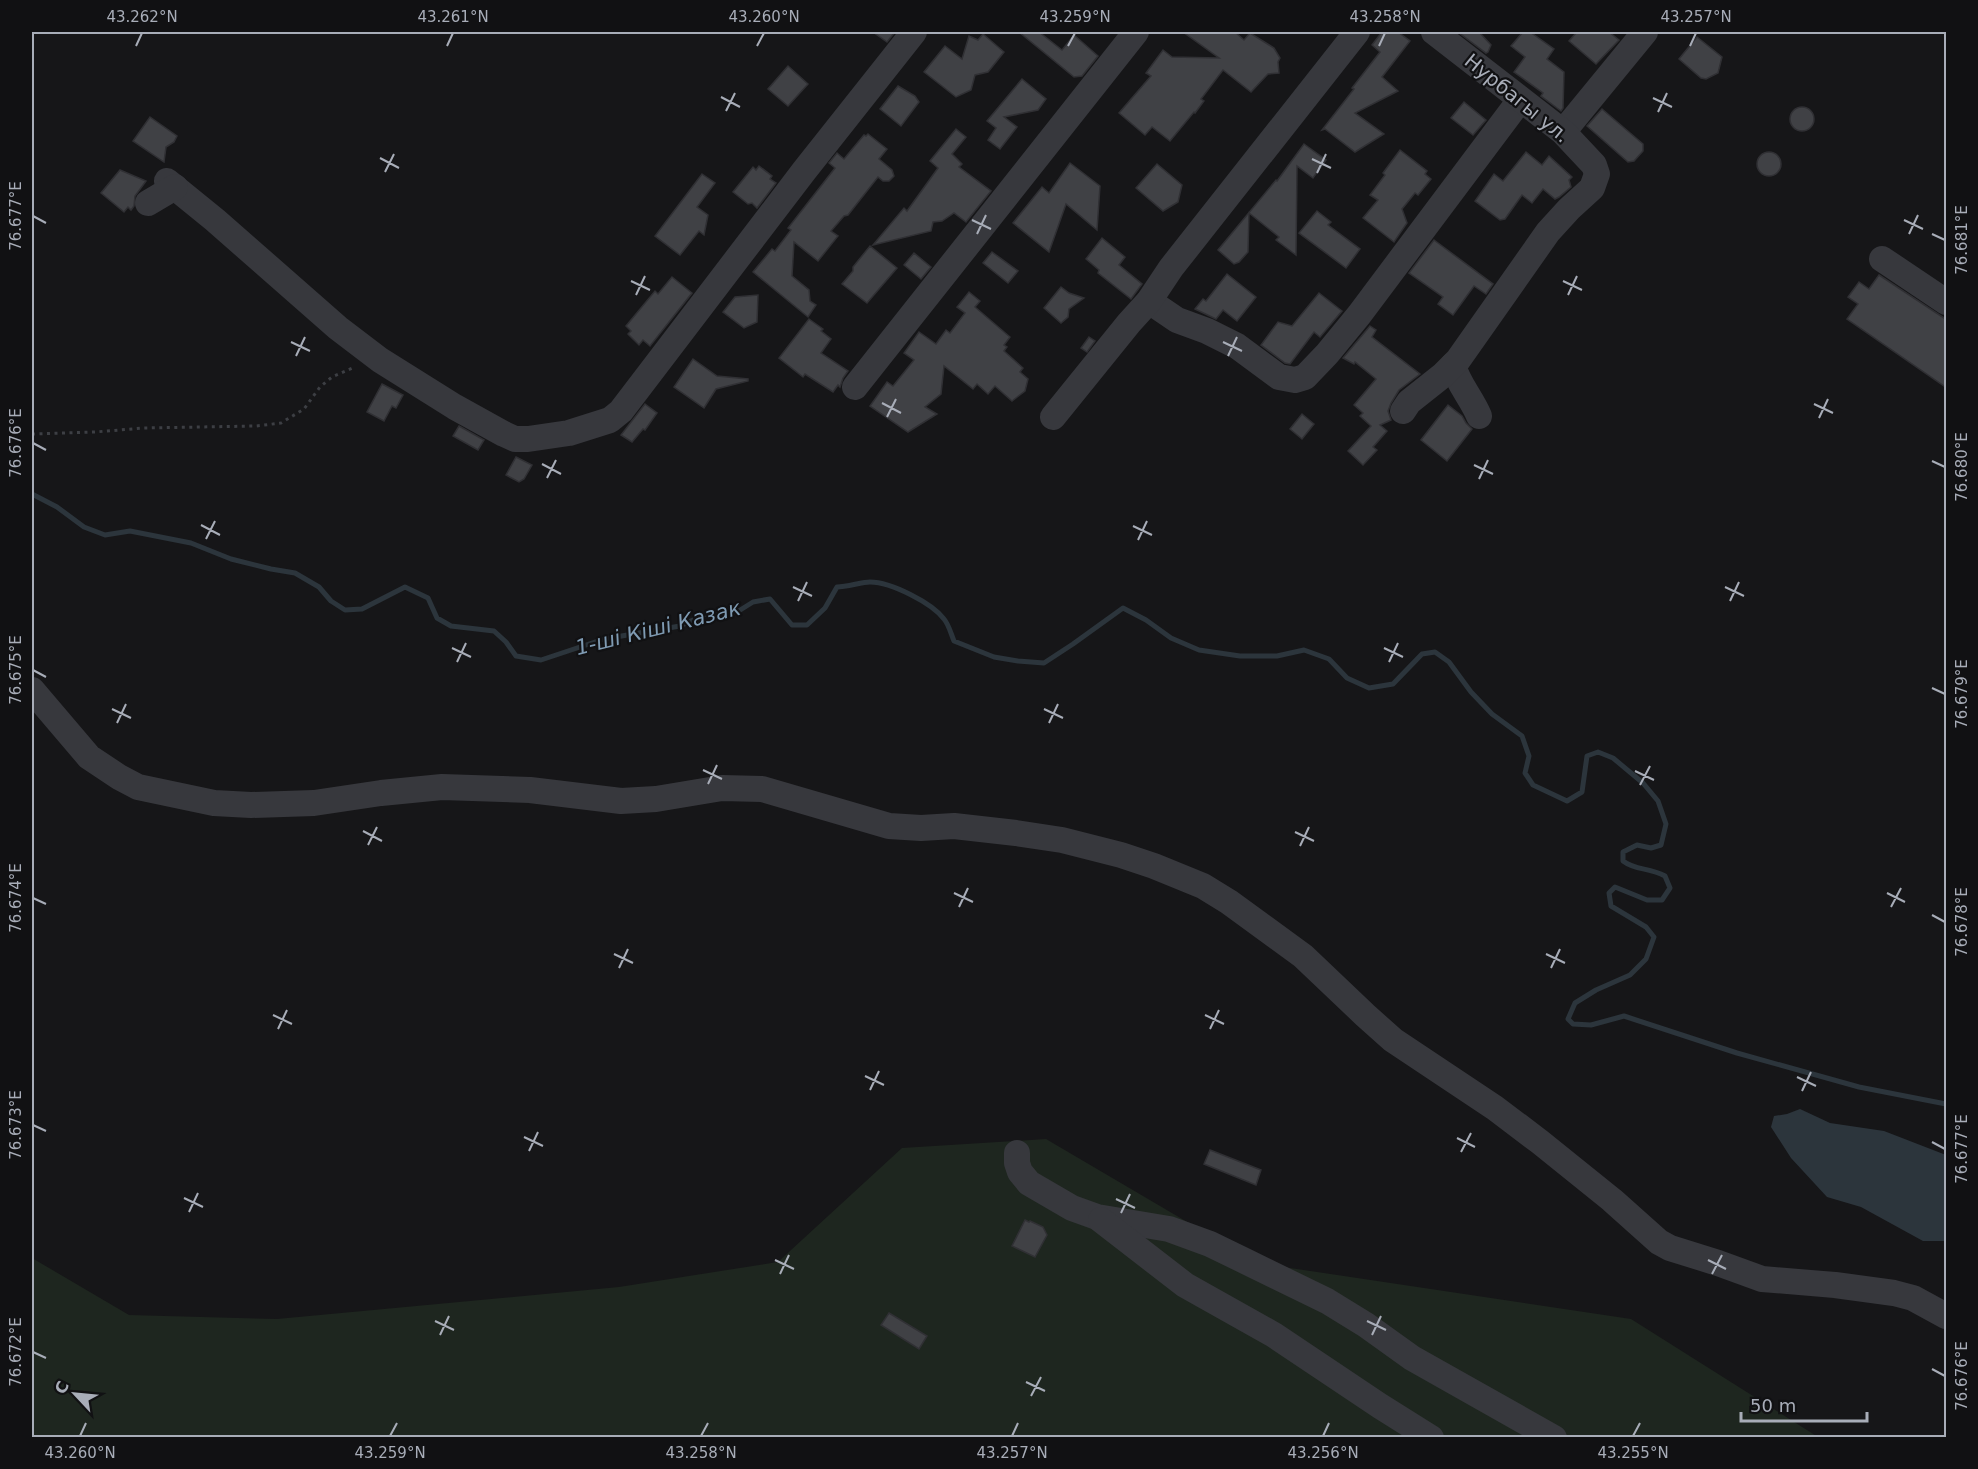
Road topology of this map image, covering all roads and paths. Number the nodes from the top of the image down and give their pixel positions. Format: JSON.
{"nodes":[{"id":1,"x":914,"y":32,"type":"edge"},
{"id":2,"x":1136,"y":32,"type":"edge"},
{"id":3,"x":1358,"y":32,"type":"edge"},
{"id":4,"x":1434,"y":32,"type":"edge"},
{"id":5,"x":1645,"y":32,"type":"edge"},
{"id":6,"x":1521,"y":99,"type":"junction"},
{"id":7,"x":1563,"y":132,"type":"junction"},
{"id":8,"x":148,"y":202,"type":"dead end"},
{"id":9,"x":1882,"y":259,"type":"dead end"},
{"id":10,"x":1149,"y":301,"type":"junction"},
{"id":11,"x":1947,"y":302,"type":"edge"},
{"id":12,"x":380,"y":360,"type":"junction"},
{"id":13,"x":1452,"y":365,"type":"junction"},
{"id":14,"x":855,"y":387,"type":"dead end"},
{"id":15,"x":1403,"y":411,"type":"dead end"},
{"id":16,"x":1479,"y":416,"type":"dead end"},
{"id":17,"x":1053,"y":417,"type":"dead end"},
{"id":18,"x":32,"y":434,"type":"edge"},
{"id":19,"x":32,"y":690,"type":"edge"},
{"id":20,"x":1017,"y":1153,"type":"dead end"},
{"id":21,"x":1096,"y":1217,"type":"junction"},
{"id":22,"x":1947,"y":1316,"type":"edge"},
{"id":23,"x":1431,"y":1437,"type":"edge"},
{"id":24,"x":1554,"y":1437,"type":"edge"}],
"edges":[{"from":1,"to":12,"type":"street"},
{"from":2,"to":14,"type":"street"},
{"from":3,"to":10,"type":"street"},
{"from":4,"to":6,"type":"street","name":"Нурбагы ул."},
{"from":5,"to":7,"type":"street"},
{"from":6,"to":7,"type":"street","name":"Нурбагы ул."},
{"from":6,"to":10,"type":"street"},
{"from":7,"to":13,"type":"street","name":"Нурбагы ул."},
{"from":8,"to":12,"type":"street"},
{"from":9,"to":11,"type":"street"},
{"from":10,"to":17,"type":"street"},
{"from":12,"to":18,"type":"path"},
{"from":13,"to":15,"type":"street"},
{"from":13,"to":16,"type":"street"},
{"from":19,"to":22,"type":"street"},
{"from":20,"to":21,"type":"street"},
{"from":21,"to":23,"type":"street"},
{"from":21,"to":24,"type":"street"}]}
